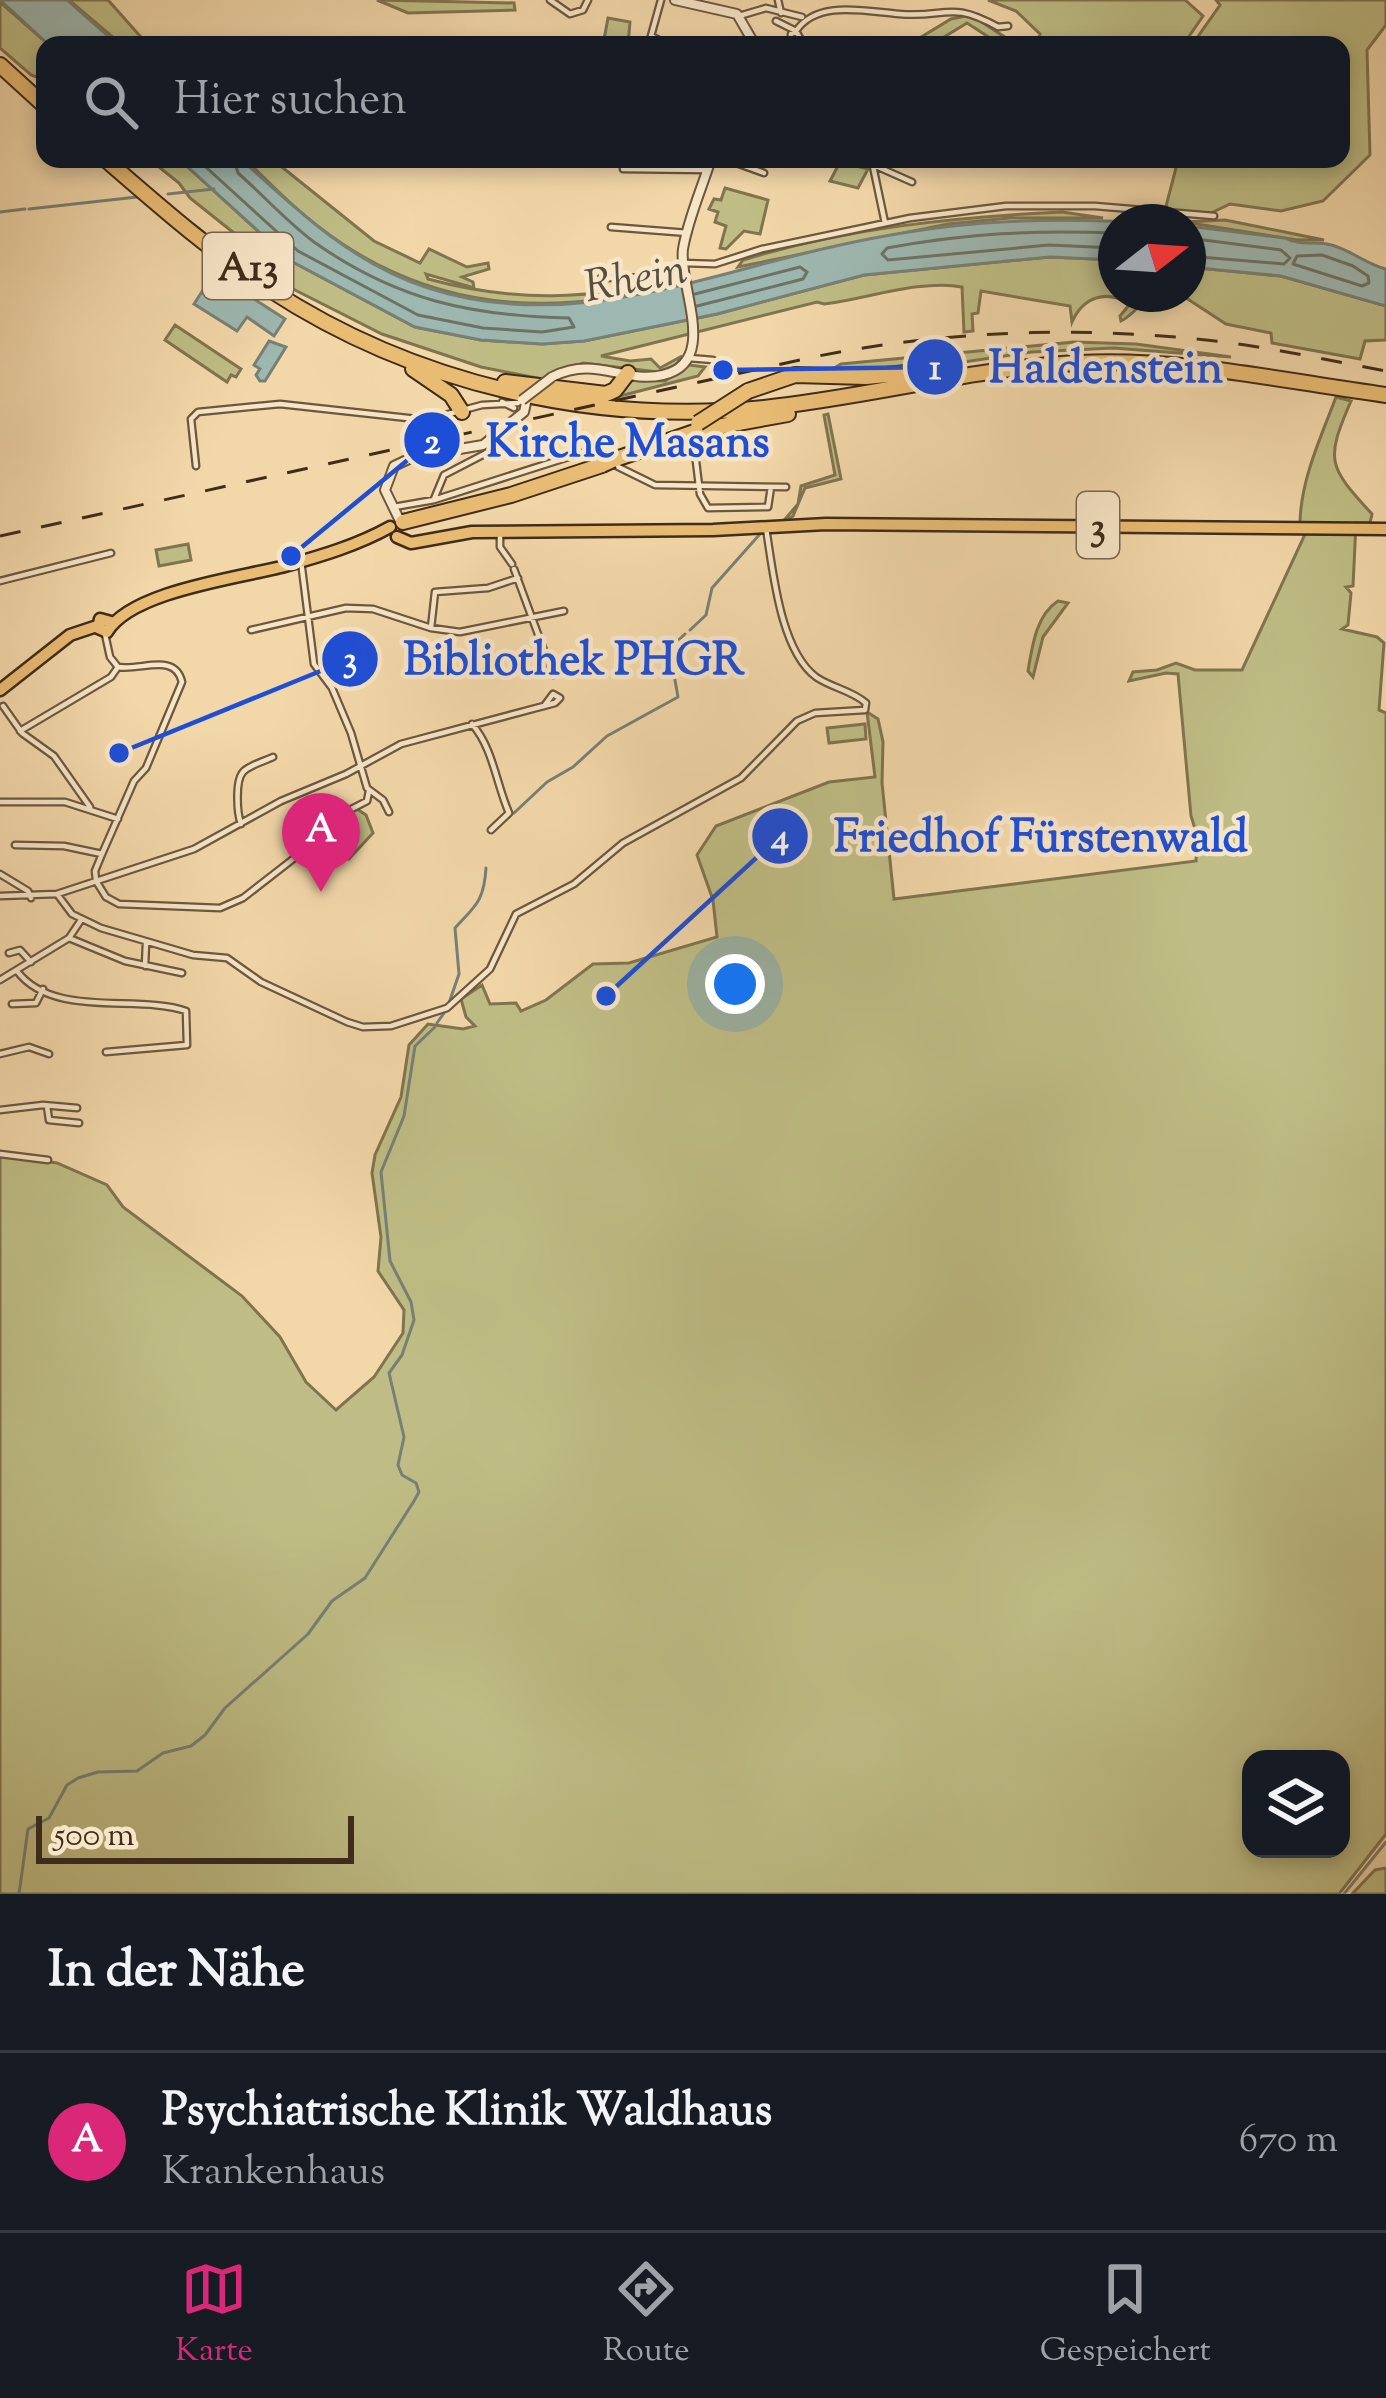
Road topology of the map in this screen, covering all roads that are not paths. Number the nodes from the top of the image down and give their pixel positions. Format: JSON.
{"nodes":[{"id":1,"x":550,"y":0,"type":"edge"},
{"id":2,"x":588,"y":0,"type":"edge"},
{"id":3,"x":661,"y":0,"type":"edge"},
{"id":4,"x":675,"y":0,"type":"edge"},
{"id":5,"x":778,"y":0,"type":"edge"},
{"id":6,"x":781,"y":13,"type":"junction"},
{"id":7,"x":739,"y":16,"type":"junction"},
{"id":8,"x":802,"y":17,"type":"junction"},
{"id":9,"x":776,"y":21,"type":"dead end"},
{"id":10,"x":1008,"y":26,"type":"dead end"},
{"id":11,"x":798,"y":33,"type":"junction"},
{"id":12,"x":651,"y":36,"type":"edge"},
{"id":13,"x":750,"y":36,"type":"edge"},
{"id":14,"x":795,"y":36,"type":"edge"},
{"id":15,"x":800,"y":36,"type":"edge"},
{"id":16,"x":0,"y":55,"type":"edge"},
{"id":17,"x":0,"y":65,"type":"edge"},
{"id":18,"x":36,"y":86,"type":"edge"},
{"id":19,"x":36,"y":98,"type":"edge"},
{"id":20,"x":117,"y":168,"type":"edge"},
{"id":21,"x":127,"y":168,"type":"edge"},
{"id":22,"x":750,"y":168,"type":"edge"},
{"id":23,"x":873,"y":168,"type":"edge"},
{"id":24,"x":878,"y":168,"type":"edge"},
{"id":25,"x":623,"y":169,"type":"dead end"},
{"id":26,"x":708,"y":170,"type":"joint"},
{"id":27,"x":764,"y":173,"type":"dead end"},
{"id":28,"x":912,"y":182,"type":"dead end"},
{"id":29,"x":1214,"y":217,"type":"dead end"},
{"id":30,"x":885,"y":223,"type":"junction"},
{"id":31,"x":611,"y":226,"type":"dead end"},
{"id":32,"x":688,"y":233,"type":"junction"},
{"id":33,"x":684,"y":267,"type":"junction"},
{"id":34,"x":601,"y":278,"type":"dead end"},
{"id":35,"x":336,"y":328,"type":"junction"},
{"id":36,"x":687,"y":358,"type":"junction"},
{"id":37,"x":713,"y":360,"type":"dead end"},
{"id":38,"x":943,"y":373,"type":"junction"},
{"id":39,"x":618,"y":375,"type":"junction"},
{"id":40,"x":506,"y":382,"type":"junction"},
{"id":41,"x":1386,"y":391,"type":"edge"},
{"id":42,"x":521,"y":405,"type":"junction"},
{"id":43,"x":462,"y":412,"type":"junction"},
{"id":44,"x":694,"y":445,"type":"dead end"},
{"id":45,"x":500,"y":446,"type":"dead end"},
{"id":46,"x":614,"y":460,"type":"junction"},
{"id":47,"x":196,"y":466,"type":"dead end"},
{"id":48,"x":700,"y":488,"type":"junction"},
{"id":49,"x":771,"y":488,"type":"junction"},
{"id":50,"x":786,"y":488,"type":"dead end"},
{"id":51,"x":438,"y":507,"type":"junction"},
{"id":52,"x":392,"y":508,"type":"junction"},
{"id":53,"x":402,"y":525,"type":"junction"},
{"id":54,"x":766,"y":528,"type":"junction"},
{"id":55,"x":1386,"y":529,"type":"edge"},
{"id":56,"x":500,"y":532,"type":"junction"},
{"id":57,"x":112,"y":553,"type":"dead end"},
{"id":58,"x":301,"y":561,"type":"junction"},
{"id":59,"x":518,"y":578,"type":"junction"},
{"id":60,"x":0,"y":581,"type":"edge"},
{"id":61,"x":564,"y":611,"type":"dead end"},
{"id":62,"x":306,"y":615,"type":"junction"},
{"id":63,"x":533,"y":617,"type":"junction"},
{"id":64,"x":104,"y":627,"type":"junction"},
{"id":65,"x":431,"y":628,"type":"junction"},
{"id":66,"x":251,"y":630,"type":"dead end"},
{"id":67,"x":118,"y":667,"type":"junction"},
{"id":68,"x":553,"y":675,"type":"dead end"},
{"id":69,"x":2,"y":696,"type":"edge"},
{"id":70,"x":544,"y":706,"type":"dead end"},
{"id":71,"x":472,"y":724,"type":"junction"},
{"id":72,"x":20,"y":731,"type":"junction"},
{"id":73,"x":273,"y":757,"type":"dead end"},
{"id":74,"x":361,"y":766,"type":"junction"},
{"id":75,"x":369,"y":791,"type":"junction"},
{"id":76,"x":0,"y":802,"type":"edge"},
{"id":77,"x":89,"y":807,"type":"junction"},
{"id":78,"x":389,"y":812,"type":"dead end"},
{"id":79,"x":118,"y":819,"type":"junction"},
{"id":80,"x":241,"y":824,"type":"junction"},
{"id":81,"x":491,"y":830,"type":"dead end"},
{"id":82,"x":15,"y":844,"type":"dead end"},
{"id":83,"x":102,"y":854,"type":"junction"},
{"id":84,"x":0,"y":874,"type":"edge"},
{"id":85,"x":96,"y":880,"type":"junction"},
{"id":86,"x":57,"y":894,"type":"junction"},
{"id":87,"x":0,"y":896,"type":"edge"},
{"id":88,"x":31,"y":898,"type":"junction"},
{"id":89,"x":81,"y":920,"type":"junction"},
{"id":90,"x":69,"y":938,"type":"junction"},
{"id":91,"x":146,"y":943,"type":"junction"},
{"id":92,"x":9,"y":953,"type":"dead end"},
{"id":93,"x":31,"y":962,"type":"junction"},
{"id":94,"x":145,"y":966,"type":"junction"},
{"id":95,"x":17,"y":971,"type":"junction"},
{"id":96,"x":182,"y":973,"type":"dead end"},
{"id":97,"x":0,"y":980,"type":"edge"},
{"id":98,"x":43,"y":989,"type":"junction"},
{"id":99,"x":12,"y":1004,"type":"dead end"},
{"id":100,"x":106,"y":1052,"type":"dead end"},
{"id":101,"x":0,"y":1054,"type":"edge"},
{"id":102,"x":49,"y":1054,"type":"dead end"},
{"id":103,"x":47,"y":1106,"type":"junction"},
{"id":104,"x":77,"y":1108,"type":"dead end"},
{"id":105,"x":0,"y":1111,"type":"edge"},
{"id":106,"x":79,"y":1123,"type":"dead end"},
{"id":107,"x":0,"y":1154,"type":"edge"},
{"id":108,"x":49,"y":1160,"type":"dead end"}],
"edges":[{"from":1,"to":2,"type":"street"},
{"from":3,"to":12,"type":"street"},
{"from":4,"to":7,"type":"street"},
{"from":5,"to":6,"type":"street"},
{"from":6,"to":7,"type":"street"},
{"from":6,"to":8,"type":"street"},
{"from":7,"to":13,"type":"street"},
{"from":8,"to":10,"type":"street"},
{"from":8,"to":11,"type":"street"},
{"from":9,"to":11,"type":"street"},
{"from":11,"to":14,"type":"street"},
{"from":11,"to":15,"type":"street"},
{"from":16,"to":18,"type":"highway"},
{"from":17,"to":19,"type":"highway"},
{"from":20,"to":35,"type":"highway","number":"A13"},
{"from":21,"to":40,"type":"highway","number":"A13"},
{"from":22,"to":27,"type":"street"},
{"from":23,"to":30,"type":"street"},
{"from":24,"to":28,"type":"street"},
{"from":25,"to":26,"type":"street"},
{"from":26,"to":32,"type":"street"},
{"from":29,"to":30,"type":"street"},
{"from":30,"to":33,"type":"street"},
{"from":31,"to":32,"type":"street"},
{"from":32,"to":33,"type":"street"},
{"from":33,"to":34,"type":"street"},
{"from":33,"to":36,"type":"street"},
{"from":35,"to":38,"type":"highway","number":"A13"},
{"from":35,"to":43,"type":"highway","number":"A13"},
{"from":36,"to":37,"type":"street"},
{"from":36,"to":39,"type":"street"},
{"from":38,"to":40,"type":"highway","number":"A13"},
{"from":38,"to":41,"type":"highway","number":"A13"},
{"from":38,"to":46,"type":"highway","number":"A13"},
{"from":38,"to":46,"type":"highway","number":"A13","bridge":true},
{"from":39,"to":40,"type":"highway","number":"A13"},
{"from":39,"to":42,"type":"street","bridge":true},
{"from":42,"to":43,"type":"street"},
{"from":42,"to":52,"type":"street"},
{"from":43,"to":47,"type":"street"},
{"from":44,"to":48,"type":"street"},
{"from":45,"to":51,"type":"street"},
{"from":46,"to":51,"type":"highway","number":"A13"},
{"from":48,"to":49,"type":"street"},
{"from":48,"to":49,"type":"street"},
{"from":48,"to":51,"type":"street"},
{"from":49,"to":50,"type":"street"},
{"from":51,"to":53,"type":"highway","number":"A13"},
{"from":51,"to":53,"type":"street"},
{"from":52,"to":53,"type":"street"},
{"from":52,"to":53,"type":"street"},
{"from":53,"to":56,"type":"main road","number":"3"},
{"from":53,"to":58,"type":"main road"},
{"from":54,"to":55,"type":"main road","number":"3"},
{"from":54,"to":56,"type":"main road","number":"3"},
{"from":54,"to":91,"type":"street"},
{"from":56,"to":59,"type":"street"},
{"from":57,"to":60,"type":"street"},
{"from":58,"to":62,"type":"street"},
{"from":58,"to":64,"type":"main road"},
{"from":59,"to":63,"type":"street"},
{"from":59,"to":65,"type":"street"},
{"from":61,"to":63,"type":"street"},
{"from":62,"to":65,"type":"street"},
{"from":62,"to":66,"type":"street"},
{"from":62,"to":74,"type":"street"},
{"from":63,"to":65,"type":"street"},
{"from":63,"to":68,"type":"street"},
{"from":64,"to":67,"type":"street"},
{"from":64,"to":69,"type":"main road"},
{"from":67,"to":72,"type":"street"},
{"from":67,"to":79,"type":"street"},
{"from":69,"to":72,"type":"street"},
{"from":70,"to":71,"type":"street"},
{"from":71,"to":74,"type":"street"},
{"from":71,"to":81,"type":"street"},
{"from":72,"to":77,"type":"street"},
{"from":73,"to":80,"type":"street"},
{"from":74,"to":75,"type":"street"},
{"from":74,"to":80,"type":"street"},
{"from":75,"to":78,"type":"street"},
{"from":75,"to":85,"type":"street"},
{"from":76,"to":77,"type":"street"},
{"from":77,"to":79,"type":"street"},
{"from":79,"to":83,"type":"street"},
{"from":80,"to":85,"type":"street"},
{"from":82,"to":83,"type":"street"},
{"from":83,"to":85,"type":"street"},
{"from":84,"to":88,"type":"street"},
{"from":85,"to":86,"type":"street"},
{"from":86,"to":88,"type":"street"},
{"from":86,"to":89,"type":"street"},
{"from":87,"to":88,"type":"street"},
{"from":89,"to":90,"type":"street"},
{"from":89,"to":91,"type":"street"},
{"from":90,"to":93,"type":"street"},
{"from":90,"to":94,"type":"street"},
{"from":91,"to":94,"type":"street"},
{"from":92,"to":93,"type":"street"},
{"from":93,"to":95,"type":"street"},
{"from":94,"to":96,"type":"street"},
{"from":95,"to":97,"type":"street"},
{"from":95,"to":98,"type":"street"},
{"from":98,"to":99,"type":"street"},
{"from":98,"to":100,"type":"street"},
{"from":101,"to":102,"type":"street"},
{"from":103,"to":104,"type":"street"},
{"from":103,"to":105,"type":"street"},
{"from":103,"to":106,"type":"street"},
{"from":107,"to":108,"type":"street"}]}
